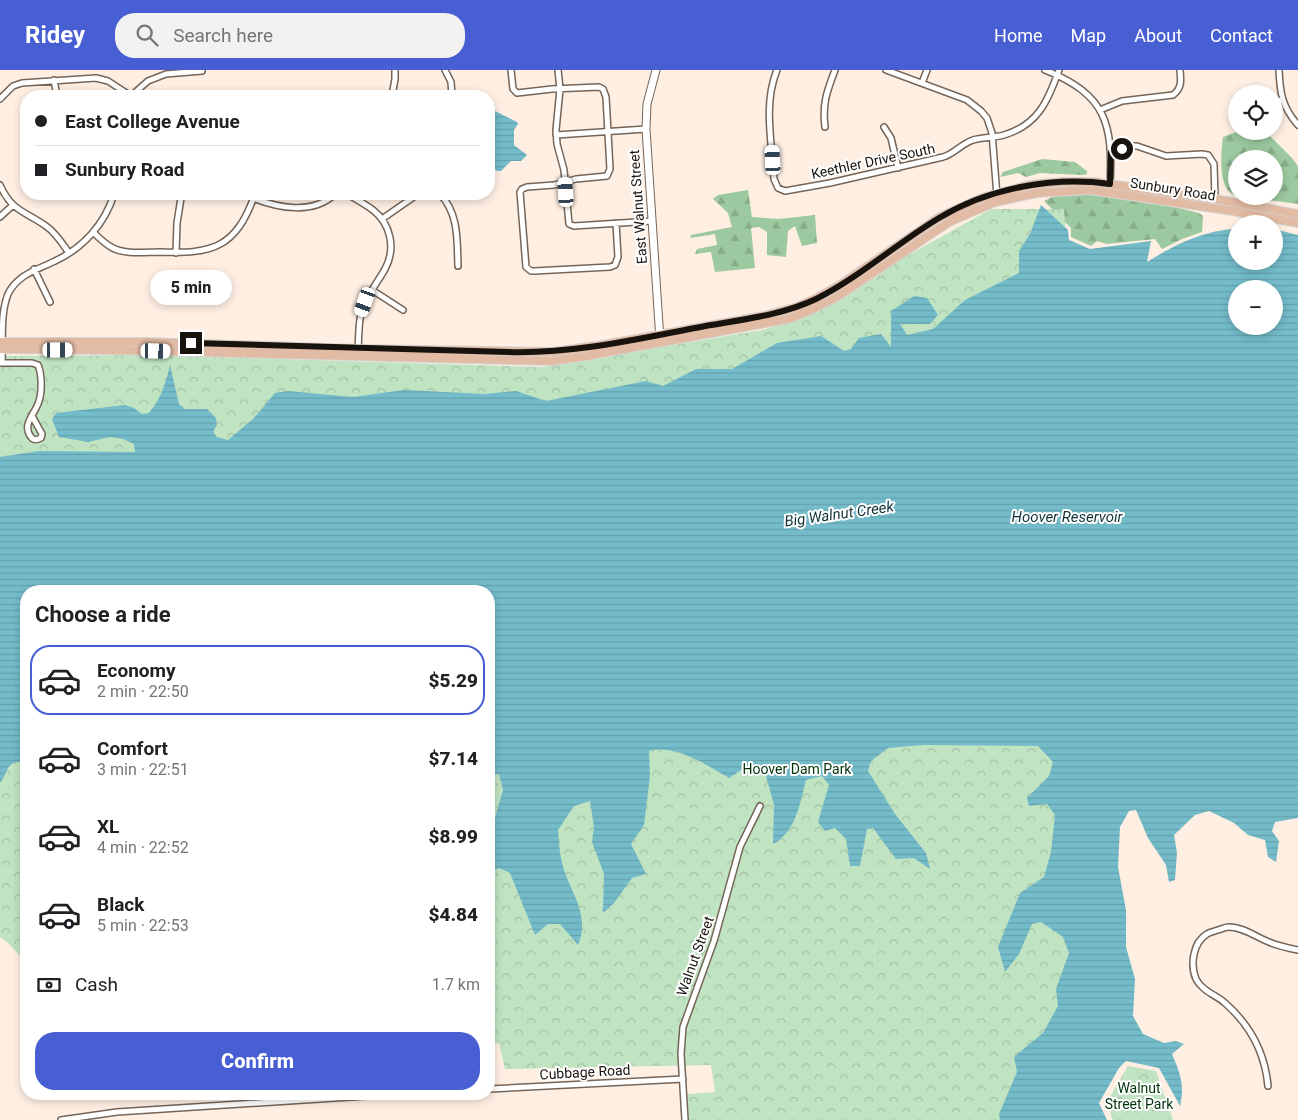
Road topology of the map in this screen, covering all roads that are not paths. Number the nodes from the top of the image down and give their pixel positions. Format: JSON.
{"nodes":[{"id":1,"x":395,"y":70,"type":"edge"},
{"id":2,"x":445,"y":70,"type":"edge"},
{"id":3,"x":511,"y":70,"type":"edge"},
{"id":4,"x":558,"y":70,"type":"edge"},
{"id":5,"x":656,"y":70,"type":"edge"},
{"id":6,"x":777,"y":70,"type":"edge"},
{"id":7,"x":835,"y":70,"type":"edge"},
{"id":8,"x":886,"y":70,"type":"edge"},
{"id":9,"x":928,"y":70,"type":"edge"},
{"id":10,"x":1045,"y":70,"type":"edge"},
{"id":11,"x":1180,"y":70,"type":"edge"},
{"id":12,"x":1279,"y":70,"type":"edge"},
{"id":13,"x":202,"y":71,"type":"edge"},
{"id":14,"x":1058,"y":72,"type":"edge"},
{"id":15,"x":54,"y":80,"type":"junction"},
{"id":16,"x":922,"y":84,"type":"junction"},
{"id":17,"x":1280,"y":85,"type":"edge"},
{"id":18,"x":560,"y":89,"type":"junction"},
{"id":19,"x":56,"y":90,"type":"edge"},
{"id":20,"x":122,"y":90,"type":"edge"},
{"id":21,"x":138,"y":90,"type":"edge"},
{"id":22,"x":393,"y":90,"type":"edge"},
{"id":23,"x":451,"y":90,"type":"edge"},
{"id":24,"x":0,"y":99,"type":"edge"},
{"id":25,"x":1283,"y":102,"type":"edge"},
{"id":26,"x":1100,"y":110,"type":"junction"},
{"id":27,"x":1298,"y":125,"type":"edge"},
{"id":28,"x":825,"y":127,"type":"dead end"},
{"id":29,"x":884,"y":127,"type":"dead end"},
{"id":30,"x":646,"y":129,"type":"junction"},
{"id":31,"x":608,"y":132,"type":"junction"},
{"id":32,"x":556,"y":135,"type":"junction"},
{"id":33,"x":992,"y":137,"type":"junction"},
{"id":34,"x":1111,"y":152,"type":"junction"},
{"id":35,"x":898,"y":168,"type":"junction"},
{"id":36,"x":566,"y":182,"type":"junction"},
{"id":37,"x":0,"y":185,"type":"edge"},
{"id":38,"x":1110,"y":188,"type":"junction"},
{"id":39,"x":997,"y":198,"type":"junction"},
{"id":40,"x":1215,"y":199,"type":"junction"},
{"id":41,"x":112,"y":200,"type":"edge"},
{"id":42,"x":181,"y":200,"type":"edge"},
{"id":43,"x":252,"y":200,"type":"edge"},
{"id":44,"x":261,"y":200,"type":"edge"},
{"id":45,"x":327,"y":200,"type":"edge"},
{"id":46,"x":357,"y":200,"type":"edge"},
{"id":47,"x":409,"y":200,"type":"edge"},
{"id":48,"x":445,"y":200,"type":"edge"},
{"id":49,"x":13,"y":205,"type":"junction"},
{"id":50,"x":1298,"y":214,"type":"edge"},
{"id":51,"x":0,"y":217,"type":"edge"},
{"id":52,"x":382,"y":219,"type":"junction"},
{"id":53,"x":652,"y":220,"type":"junction"},
{"id":54,"x":616,"y":223,"type":"junction"},
{"id":55,"x":1298,"y":223,"type":"edge"},
{"id":56,"x":93,"y":232,"type":"junction"},
{"id":57,"x":69,"y":253,"type":"junction"},
{"id":58,"x":176,"y":253,"type":"junction"},
{"id":59,"x":458,"y":266,"type":"dead end"},
{"id":60,"x":34,"y":269,"type":"junction"},
{"id":61,"x":372,"y":290,"type":"junction"},
{"id":62,"x":50,"y":302,"type":"dead end"},
{"id":63,"x":403,"y":310,"type":"dead end"},
{"id":64,"x":660,"y":339,"type":"junction"},
{"id":65,"x":1,"y":345,"type":"edge"},
{"id":66,"x":358,"y":352,"type":"junction"},
{"id":67,"x":1,"y":363,"type":"edge"},
{"id":68,"x":32,"y":416,"type":"dead end"},
{"id":69,"x":760,"y":806,"type":"dead end"},
{"id":70,"x":1298,"y":950,"type":"edge"},
{"id":71,"x":683,"y":1079,"type":"junction"},
{"id":72,"x":1268,"y":1086,"type":"dead end"},
{"id":73,"x":495,"y":1088,"type":"edge"},
{"id":74,"x":303,"y":1100,"type":"edge"},
{"id":75,"x":61,"y":1120,"type":"edge"},
{"id":76,"x":685,"y":1120,"type":"edge"}],
"edges":[{"from":1,"to":22,"type":"street"},
{"from":2,"to":23,"type":"street"},
{"from":3,"to":18,"type":"street"},
{"from":4,"to":18,"type":"street"},
{"from":5,"to":30,"type":"main road","name":"East Walnut Street"},
{"from":6,"to":35,"type":"street","name":"Keethler Drive South"},
{"from":7,"to":28,"type":"street"},
{"from":8,"to":16,"type":"street"},
{"from":9,"to":16,"type":"street"},
{"from":10,"to":14,"type":"street"},
{"from":11,"to":26,"type":"street"},
{"from":12,"to":17,"type":"street"},
{"from":13,"to":21,"type":"street"},
{"from":14,"to":26,"type":"street"},
{"from":14,"to":33,"type":"street","name":"Keethler Drive South"},
{"from":15,"to":19,"type":"street"},
{"from":15,"to":20,"type":"street"},
{"from":15,"to":24,"type":"street"},
{"from":16,"to":33,"type":"street"},
{"from":18,"to":31,"type":"street"},
{"from":18,"to":32,"type":"street"},
{"from":25,"to":27,"type":"street"},
{"from":26,"to":34,"type":"street"},
{"from":29,"to":35,"type":"street"},
{"from":30,"to":31,"type":"street"},
{"from":30,"to":53,"type":"main road","name":"East Walnut Street"},
{"from":31,"to":32,"type":"street"},
{"from":31,"to":36,"type":"street"},
{"from":32,"to":36,"type":"street"},
{"from":33,"to":35,"type":"street","name":"Keethler Drive South"},
{"from":33,"to":39,"type":"street"},
{"from":34,"to":38,"type":"street"},
{"from":34,"to":40,"type":"street"},
{"from":36,"to":54,"type":"street"},
{"from":36,"to":54,"type":"street"},
{"from":37,"to":49,"type":"street"},
{"from":38,"to":39,"type":"main road","name":"Sunbury Road"},
{"from":38,"to":40,"type":"main road","name":"Sunbury Road"},
{"from":38,"to":55,"type":"main road","name":"Sunbury Road"},
{"from":39,"to":64,"type":"main road","name":"Sunbury Road"},
{"from":39,"to":64,"type":"main road","name":"Sunbury Road"},
{"from":40,"to":50,"type":"main road","name":"Sunbury Road"},
{"from":41,"to":56,"type":"street"},
{"from":42,"to":58,"type":"street"},
{"from":43,"to":58,"type":"street"},
{"from":44,"to":45,"type":"street"},
{"from":46,"to":52,"type":"street"},
{"from":47,"to":52,"type":"street"},
{"from":48,"to":59,"type":"street"},
{"from":49,"to":51,"type":"street"},
{"from":49,"to":57,"type":"street"},
{"from":52,"to":61,"type":"street"},
{"from":53,"to":54,"type":"street"},
{"from":53,"to":64,"type":"main road","name":"East Walnut Street"},
{"from":56,"to":57,"type":"street"},
{"from":56,"to":58,"type":"street"},
{"from":57,"to":60,"type":"street"},
{"from":60,"to":62,"type":"street"},
{"from":60,"to":65,"type":"street"},
{"from":61,"to":63,"type":"street"},
{"from":61,"to":66,"type":"street"},
{"from":64,"to":66,"type":"main road","name":"Sunbury Road"},
{"from":64,"to":66,"type":"main road","name":"Sunbury Road"},
{"from":65,"to":66,"type":"main road","name":"Sunbury Road"},
{"from":65,"to":66,"type":"main road"},
{"from":65,"to":67,"type":"street"},
{"from":67,"to":68,"type":"street"},
{"from":69,"to":71,"type":"street","name":"Walnut Street"},
{"from":70,"to":72,"type":"street"},
{"from":71,"to":73,"type":"street","name":"Cubbage Road"},
{"from":71,"to":76,"type":"street","name":"Walnut Street"},
{"from":74,"to":75,"type":"street"}]}
